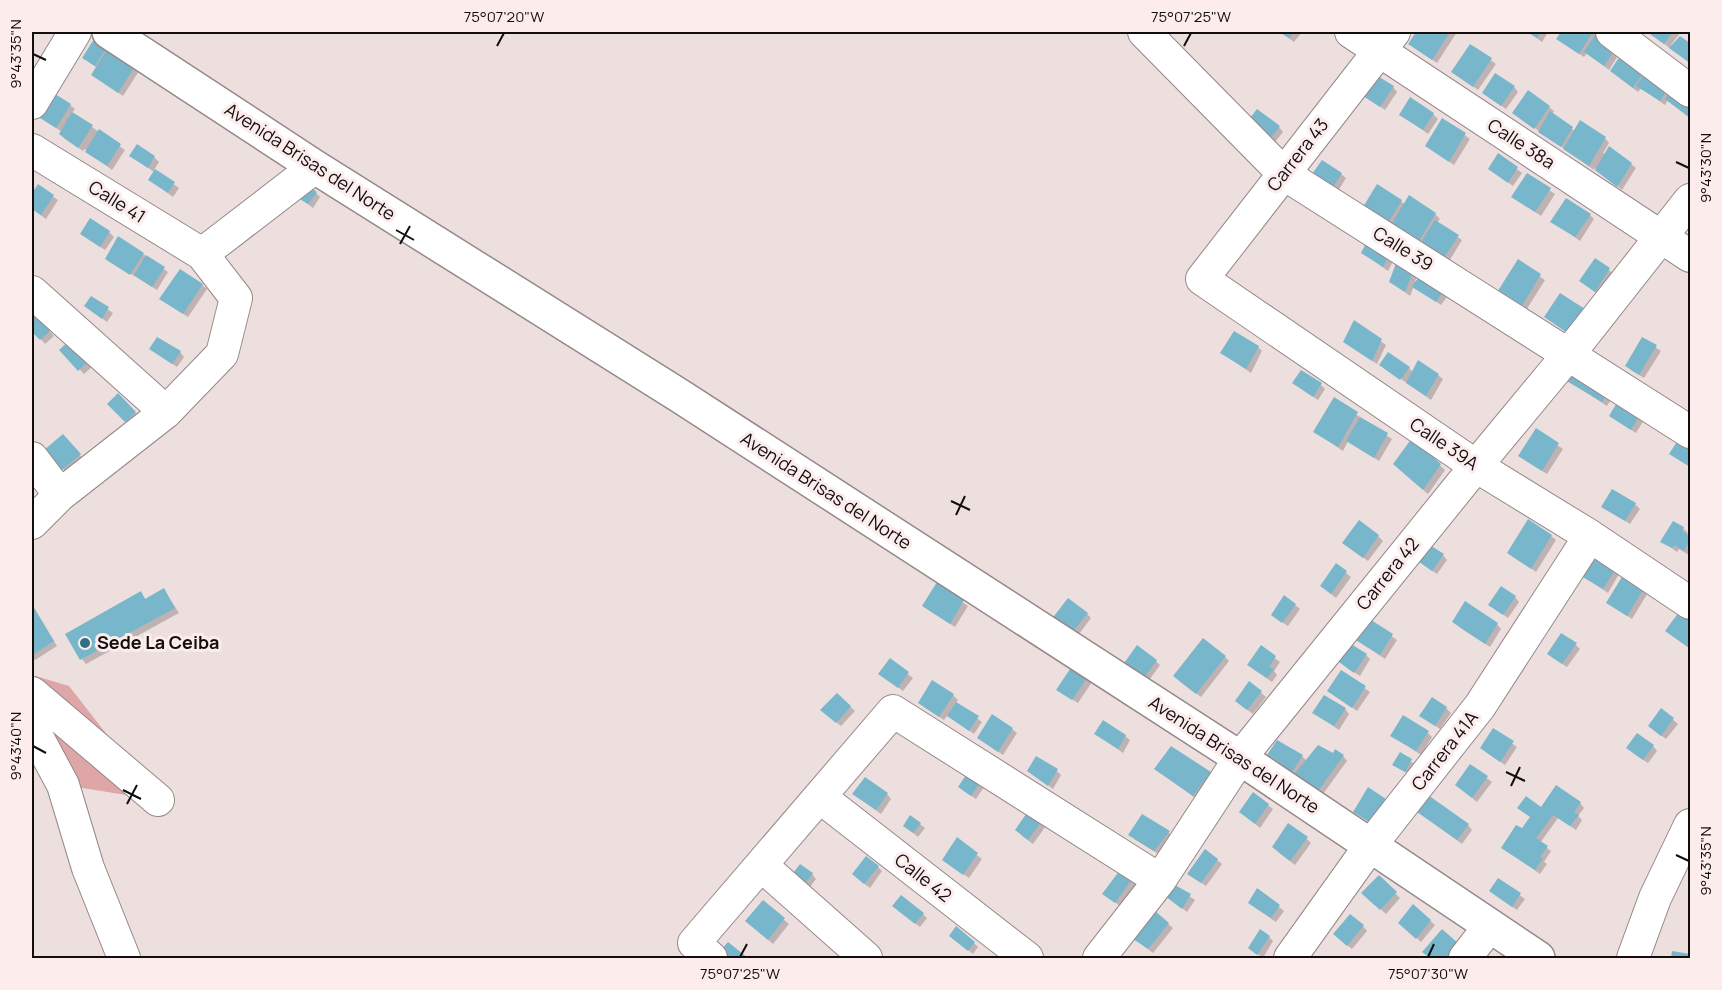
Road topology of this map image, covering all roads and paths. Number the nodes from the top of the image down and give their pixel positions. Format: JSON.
{"nodes":[{"id":1,"x":75,"y":32,"type":"edge"},
{"id":2,"x":109,"y":32,"type":"edge"},
{"id":3,"x":1146,"y":32,"type":"edge"},
{"id":4,"x":1351,"y":32,"type":"edge"},
{"id":5,"x":1612,"y":32,"type":"edge"},
{"id":6,"x":1386,"y":41,"type":"edge"},
{"id":7,"x":1690,"y":91,"type":"edge"},
{"id":8,"x":32,"y":103,"type":"edge"},
{"id":9,"x":32,"y":150,"type":"edge"},
{"id":10,"x":315,"y":166,"type":"junction"},
{"id":11,"x":1284,"y":174,"type":"junction"},
{"id":12,"x":1690,"y":200,"type":"edge"},
{"id":13,"x":1662,"y":236,"type":"junction"},
{"id":14,"x":202,"y":254,"type":"junction"},
{"id":15,"x":1690,"y":256,"type":"edge"},
{"id":16,"x":1202,"y":279,"type":"joint"},
{"id":17,"x":32,"y":292,"type":"edge"},
{"id":18,"x":1569,"y":355,"type":"junction"},
{"id":19,"x":166,"y":412,"type":"junction"},
{"id":20,"x":1690,"y":432,"type":"edge"},
{"id":21,"x":32,"y":458,"type":"edge"},
{"id":22,"x":1476,"y":466,"type":"junction"},
{"id":23,"x":60,"y":495,"type":"junction"},
{"id":24,"x":32,"y":523,"type":"edge"},
{"id":25,"x":1590,"y":537,"type":"junction"},
{"id":26,"x":1690,"y":603,"type":"edge"},
{"id":27,"x":32,"y":693,"type":"edge"},
{"id":28,"x":32,"y":727,"type":"edge"},
{"id":29,"x":1240,"y":758,"type":"junction"},
{"id":30,"x":820,"y":797,"type":"junction"},
{"id":31,"x":158,"y":800,"type":"dead end"},
{"id":32,"x":1690,"y":825,"type":"edge"},
{"id":33,"x":1370,"y":846,"type":"junction"},
{"id":34,"x":761,"y":865,"type":"junction"},
{"id":35,"x":1160,"y":880,"type":"junction"},
{"id":36,"x":1489,"y":927,"type":"junction"},
{"id":37,"x":703,"y":951,"type":"edge"},
{"id":38,"x":124,"y":958,"type":"edge"},
{"id":39,"x":866,"y":958,"type":"edge"},
{"id":40,"x":1027,"y":958,"type":"edge"},
{"id":41,"x":1099,"y":958,"type":"edge"},
{"id":42,"x":1290,"y":958,"type":"edge"},
{"id":43,"x":1465,"y":958,"type":"edge"},
{"id":44,"x":1538,"y":958,"type":"edge"},
{"id":45,"x":1634,"y":958,"type":"edge"}],
"edges":[{"from":1,"to":8,"type":"street"},
{"from":2,"to":10,"type":"street","name":"Avenida Brisas del Norte"},
{"from":3,"to":11,"type":"street","name":"Calle 39"},
{"from":4,"to":6,"type":"street","name":"Calle 38a"},
{"from":5,"to":7,"type":"street"},
{"from":6,"to":11,"type":"street","name":"Carrera 43"},
{"from":6,"to":13,"type":"street","name":"Calle 38a"},
{"from":9,"to":14,"type":"street","name":"Calle 41"},
{"from":10,"to":14,"type":"street"},
{"from":10,"to":29,"type":"street","name":"Avenida Brisas del Norte"},
{"from":11,"to":16,"type":"street","name":"Carrera 43"},
{"from":11,"to":18,"type":"street","name":"Calle 39"},
{"from":12,"to":13,"type":"street","name":"Carrera 42"},
{"from":13,"to":15,"type":"street","name":"Calle 38a"},
{"from":13,"to":18,"type":"street","name":"Carrera 42"},
{"from":14,"to":19,"type":"street"},
{"from":16,"to":22,"type":"street","name":"Calle 39A"},
{"from":17,"to":19,"type":"street"},
{"from":18,"to":20,"type":"street","name":"Calle 39"},
{"from":18,"to":22,"type":"street","name":"Carrera 42"},
{"from":19,"to":23,"type":"street"},
{"from":21,"to":23,"type":"street"},
{"from":22,"to":25,"type":"street","name":"Calle 39A"},
{"from":22,"to":29,"type":"street","name":"Carrera 42"},
{"from":23,"to":24,"type":"street"},
{"from":25,"to":26,"type":"street","name":"Calle 39A"},
{"from":25,"to":33,"type":"street","name":"Carrera 41A"},
{"from":27,"to":31,"type":"street"},
{"from":28,"to":38,"type":"street"},
{"from":29,"to":33,"type":"street","name":"Avenida Brisas del Norte"},
{"from":29,"to":35,"type":"street","name":"Carrera 42"},
{"from":30,"to":34,"type":"street"},
{"from":30,"to":35,"type":"street"},
{"from":30,"to":40,"type":"street","name":"Calle 42"},
{"from":32,"to":45,"type":"street"},
{"from":33,"to":36,"type":"street","name":"Avenida Brisas del Norte"},
{"from":33,"to":42,"type":"street","name":"Carrera 41A"},
{"from":34,"to":37,"type":"street"},
{"from":34,"to":39,"type":"street"},
{"from":35,"to":41,"type":"street","name":"Carrera 42"},
{"from":36,"to":43,"type":"street"},
{"from":36,"to":44,"type":"street","name":"Avenida Brisas del Norte"}]}
